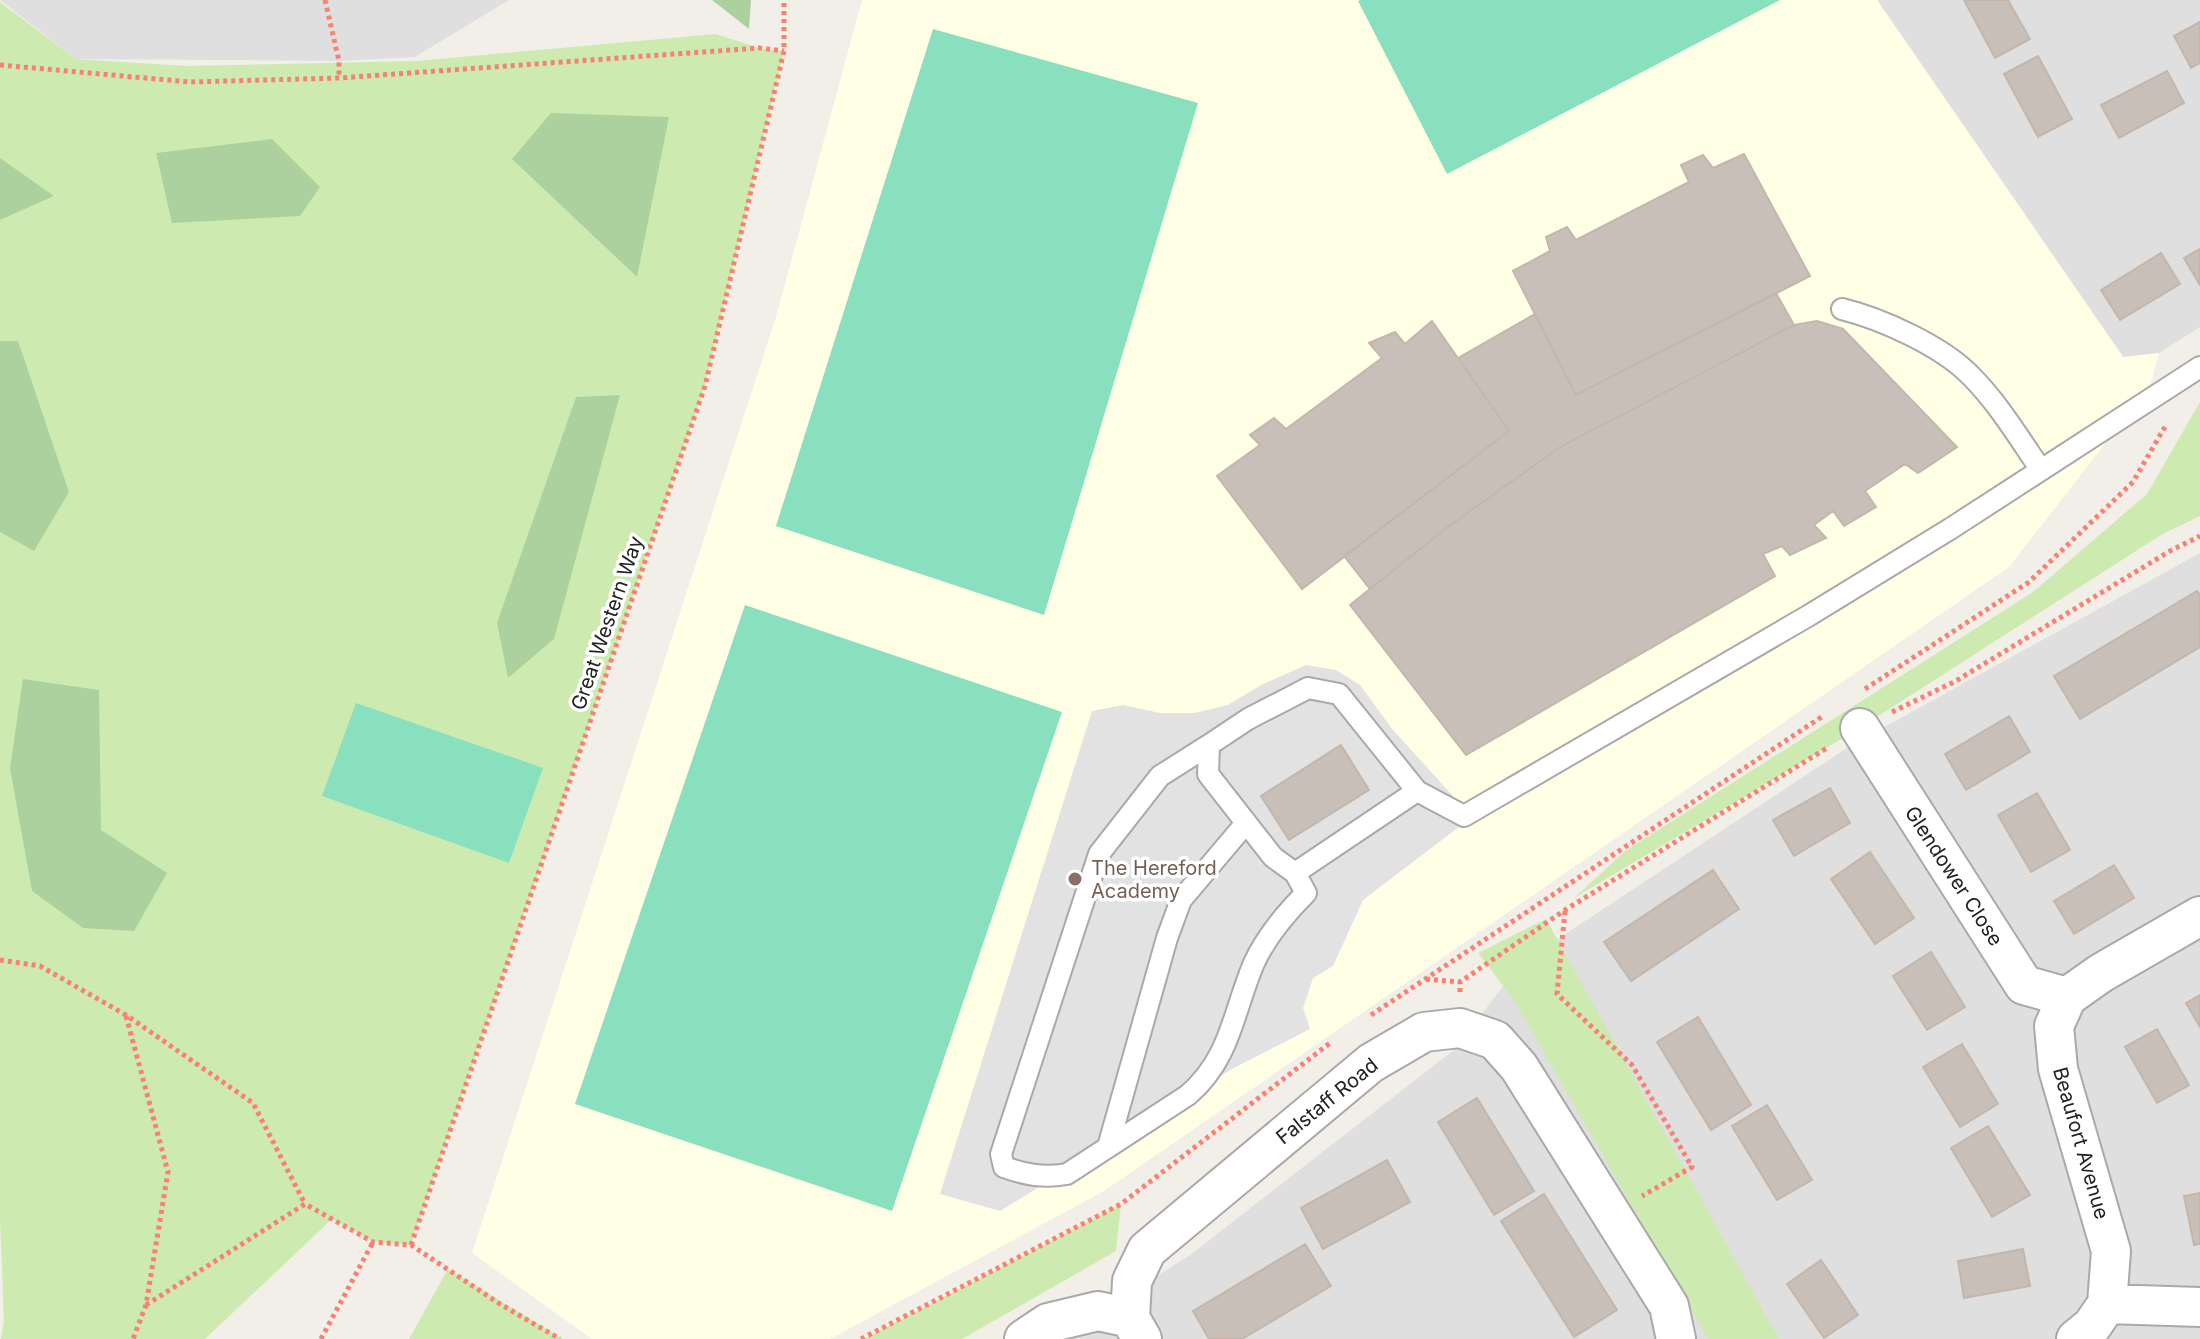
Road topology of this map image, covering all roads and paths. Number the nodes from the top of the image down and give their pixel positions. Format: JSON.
{"nodes":[{"id":1,"x":325,"y":0,"type":"edge"},
{"id":2,"x":784,"y":0,"type":"edge"},
{"id":3,"x":784,"y":51,"type":"junction"},
{"id":4,"x":0,"y":65,"type":"edge"},
{"id":5,"x":339,"y":78,"type":"junction"},
{"id":6,"x":1842,"y":309,"type":"dead end"},
{"id":7,"x":2200,"y":367,"type":"edge"},
{"id":8,"x":2169,"y":420,"type":"dead end"},
{"id":9,"x":2041,"y":470,"type":"junction"},
{"id":10,"x":2200,"y":536,"type":"edge"},
{"id":11,"x":1850,"y":711,"type":"junction"},
{"id":12,"x":1209,"y":745,"type":"junction"},
{"id":13,"x":1417,"y":791,"type":"junction"},
{"id":14,"x":1246,"y":823,"type":"junction"},
{"id":15,"x":1295,"y":873,"type":"junction"},
{"id":16,"x":1565,"y":910,"type":"junction"},
{"id":17,"x":2200,"y":916,"type":"edge"},
{"id":18,"x":0,"y":960,"type":"edge"},
{"id":19,"x":1423,"y":979,"type":"junction"},
{"id":20,"x":1460,"y":982,"type":"junction"},
{"id":21,"x":2067,"y":997,"type":"junction"},
{"id":22,"x":126,"y":1015,"type":"junction"},
{"id":23,"x":1363,"y":1020,"type":"dead end"},
{"id":24,"x":1460,"y":1028,"type":"junction"},
{"id":25,"x":1339,"y":1037,"type":"dead end"},
{"id":26,"x":1108,"y":1147,"type":"junction"},
{"id":27,"x":305,"y":1204,"type":"junction"},
{"id":28,"x":1611,"y":1214,"type":"junction"},
{"id":29,"x":373,"y":1242,"type":"junction"},
{"id":30,"x":411,"y":1245,"type":"junction"},
{"id":31,"x":2107,"y":1304,"type":"junction"},
{"id":32,"x":146,"y":1305,"type":"junction"},
{"id":33,"x":2200,"y":1307,"type":"edge"},
{"id":34,"x":1136,"y":1328,"type":"edge"},
{"id":35,"x":133,"y":1339,"type":"edge"},
{"id":36,"x":321,"y":1339,"type":"edge"},
{"id":37,"x":560,"y":1339,"type":"edge"},
{"id":38,"x":861,"y":1339,"type":"edge"},
{"id":39,"x":1024,"y":1339,"type":"edge"},
{"id":40,"x":1676,"y":1339,"type":"edge"},
{"id":41,"x":2076,"y":1339,"type":"edge"}],
"edges":[{"from":1,"to":5,"type":"path"},
{"from":2,"to":3,"type":"path","name":"Great Western Way"},
{"from":3,"to":5,"type":"path"},
{"from":3,"to":30,"type":"path","name":"Great Western Way"},
{"from":4,"to":5,"type":"path"},
{"from":6,"to":9,"type":"lane"},
{"from":7,"to":9,"type":"lane"},
{"from":8,"to":11,"type":"path"},
{"from":9,"to":13,"type":"lane"},
{"from":10,"to":11,"type":"path"},
{"from":11,"to":16,"type":"path"},
{"from":11,"to":19,"type":"path"},
{"from":11,"to":21,"type":"street","name":"Glendower Close"},
{"from":12,"to":13,"type":"lane"},
{"from":12,"to":14,"type":"lane"},
{"from":12,"to":26,"type":"lane"},
{"from":13,"to":15,"type":"lane"},
{"from":14,"to":15,"type":"lane"},
{"from":14,"to":26,"type":"lane"},
{"from":15,"to":26,"type":"lane"},
{"from":16,"to":20,"type":"path"},
{"from":16,"to":28,"type":"path"},
{"from":17,"to":21,"type":"street"},
{"from":18,"to":22,"type":"path"},
{"from":19,"to":20,"type":"path"},
{"from":19,"to":23,"type":"path"},
{"from":20,"to":24,"type":"path"},
{"from":21,"to":31,"type":"street","name":"Beaufort Avenue"},
{"from":22,"to":27,"type":"path"},
{"from":22,"to":32,"type":"path"},
{"from":24,"to":28,"type":"street","name":"Falstaff Road"},
{"from":24,"to":34,"type":"street","name":"Falstaff Road"},
{"from":25,"to":38,"type":"path"},
{"from":27,"to":29,"type":"path"},
{"from":27,"to":32,"type":"path"},
{"from":28,"to":40,"type":"street","name":"Falstaff Road"},
{"from":29,"to":30,"type":"path"},
{"from":29,"to":36,"type":"path"},
{"from":30,"to":37,"type":"path"},
{"from":31,"to":33,"type":"street"},
{"from":31,"to":41,"type":"street"},
{"from":32,"to":35,"type":"path"},
{"from":34,"to":39,"type":"street"}]}
